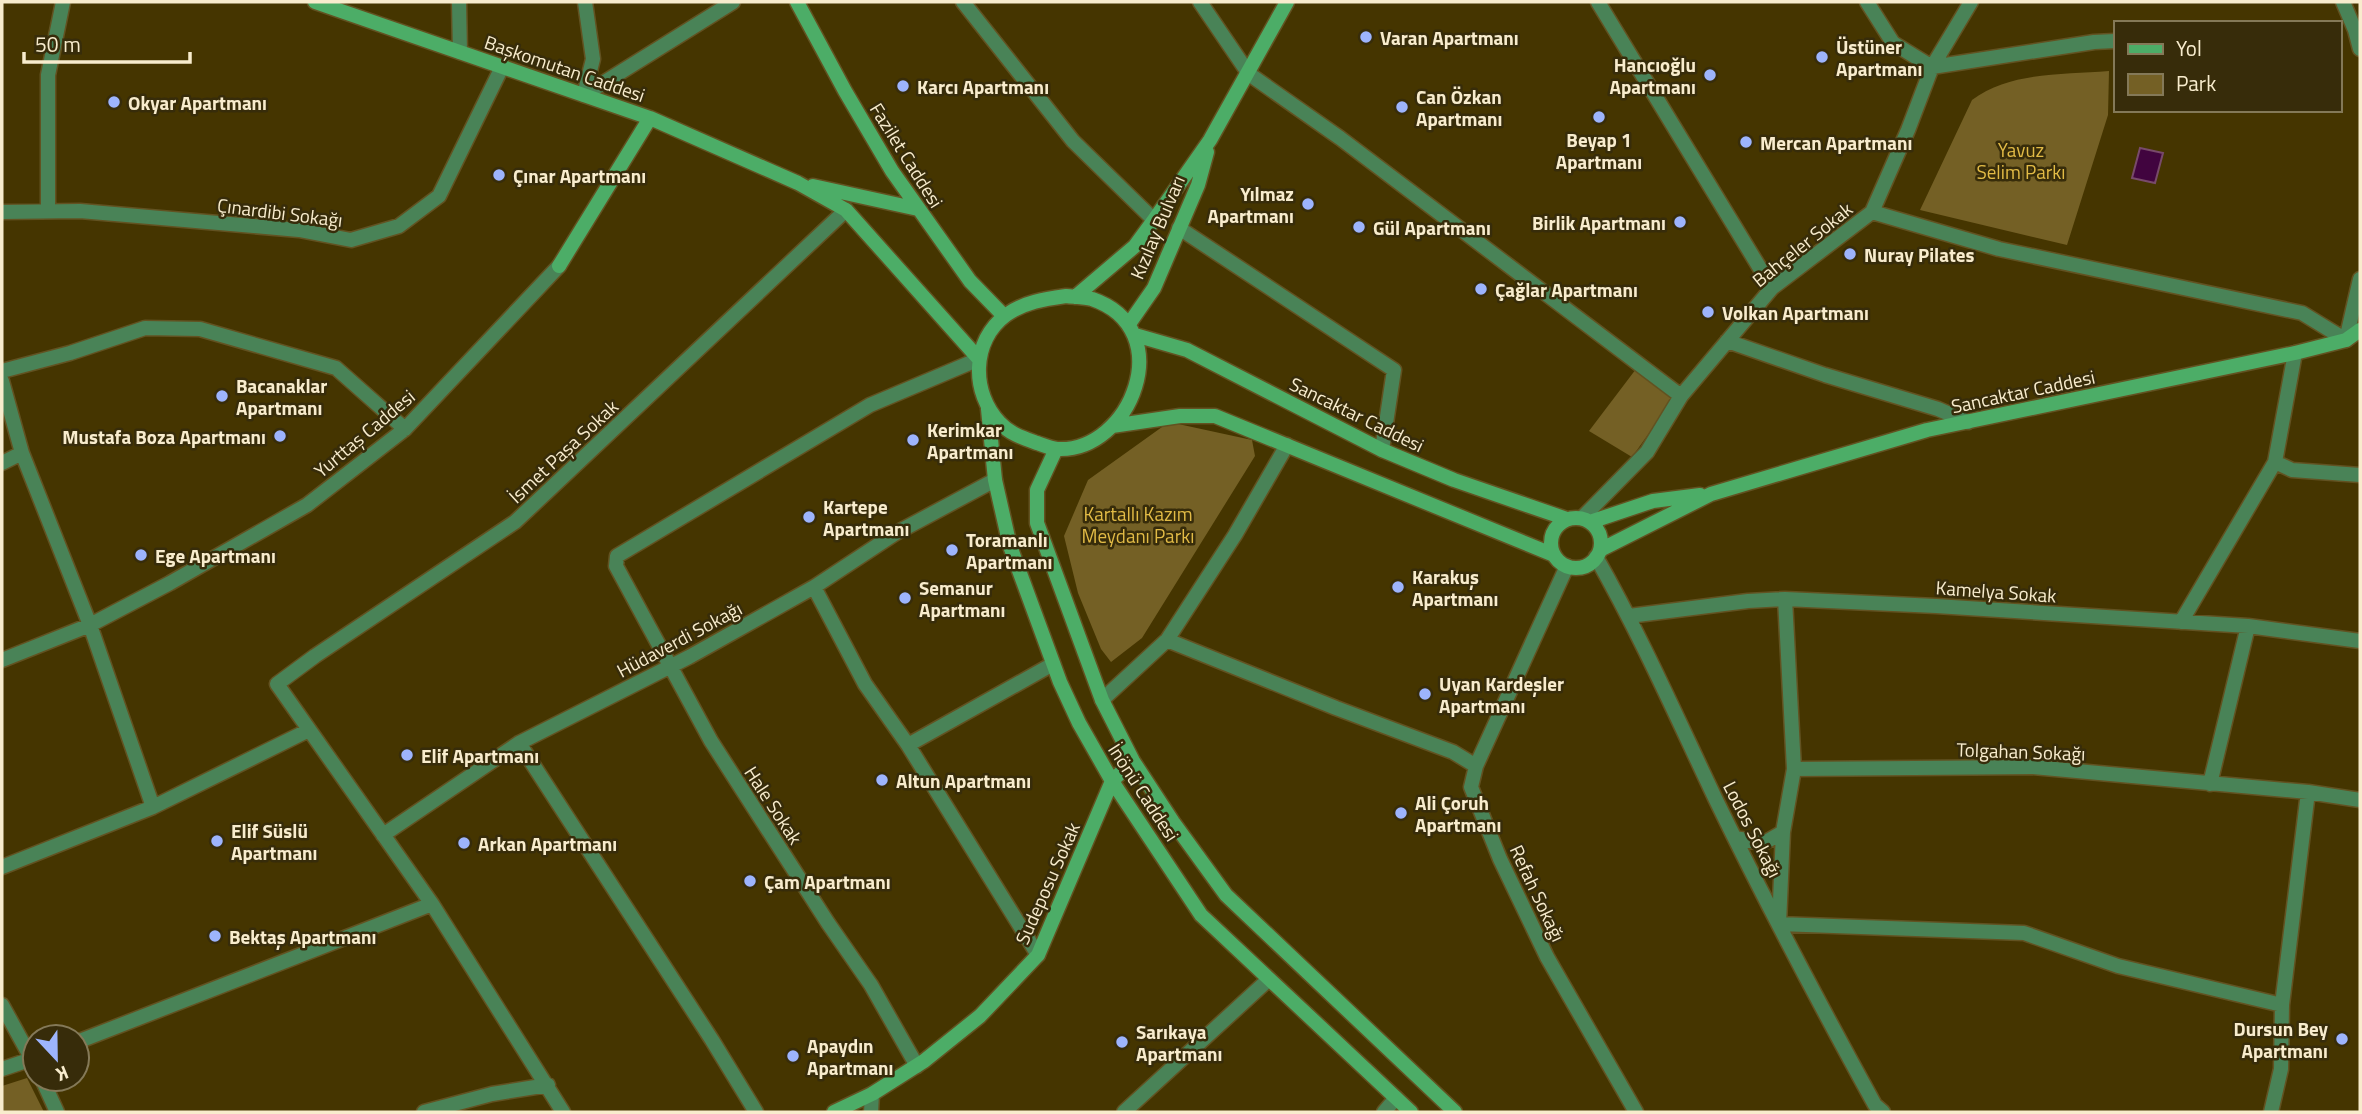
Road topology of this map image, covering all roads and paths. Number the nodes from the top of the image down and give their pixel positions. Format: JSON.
{"nodes":[{"id":1,"x":63,"y":2,"type":"edge"},
{"id":2,"x":314,"y":2,"type":"edge"},
{"id":3,"x":459,"y":2,"type":"edge"},
{"id":4,"x":585,"y":2,"type":"edge"},
{"id":5,"x":733,"y":2,"type":"edge"},
{"id":6,"x":797,"y":2,"type":"edge"},
{"id":7,"x":963,"y":2,"type":"edge"},
{"id":8,"x":1199,"y":2,"type":"edge"},
{"id":9,"x":1287,"y":2,"type":"edge"},
{"id":10,"x":1598,"y":2,"type":"edge"},
{"id":11,"x":1867,"y":2,"type":"edge"},
{"id":12,"x":1971,"y":2,"type":"edge"},
{"id":13,"x":2343,"y":2,"type":"edge"},
{"id":14,"x":2355,"y":30,"type":"junction"},
{"id":15,"x":2341,"y":31,"type":"edge"},
{"id":16,"x":2114,"y":41,"type":"edge"},
{"id":17,"x":2360,"y":48,"type":"edge"},
{"id":18,"x":460,"y":52,"type":"junction"},
{"id":19,"x":502,"y":66,"type":"junction"},
{"id":20,"x":1932,"y":67,"type":"junction"},
{"id":21,"x":1248,"y":74,"type":"junction"},
{"id":22,"x":584,"y":95,"type":"junction"},
{"id":23,"x":650,"y":118,"type":"junction"},
{"id":24,"x":1210,"y":140,"type":"junction"},
{"id":25,"x":797,"y":183,"type":"junction"},
{"id":26,"x":918,"y":209,"type":"junction"},
{"id":27,"x":846,"y":210,"type":"junction"},
{"id":28,"x":48,"y":211,"type":"junction"},
{"id":29,"x":2,"y":212,"type":"edge"},
{"id":30,"x":1872,"y":212,"type":"junction"},
{"id":31,"x":1154,"y":220,"type":"junction"},
{"id":32,"x":1180,"y":228,"type":"junction"},
{"id":33,"x":2360,"y":279,"type":"edge"},
{"id":34,"x":1772,"y":288,"type":"junction"},
{"id":35,"x":1075,"y":297,"type":"junction"},
{"id":36,"x":1004,"y":316,"type":"junction"},
{"id":37,"x":1132,"y":329,"type":"junction"},
{"id":38,"x":2360,"y":330,"type":"edge"},
{"id":39,"x":1727,"y":341,"type":"junction"},
{"id":40,"x":2353,"y":342,"type":"edge"},
{"id":41,"x":2295,"y":353,"type":"junction"},
{"id":42,"x":979,"y":359,"type":"junction"},
{"id":43,"x":2,"y":371,"type":"edge"},
{"id":44,"x":2,"y":382,"type":"edge"},
{"id":45,"x":1681,"y":397,"type":"junction"},
{"id":46,"x":988,"y":409,"type":"junction"},
{"id":47,"x":1968,"y":422,"type":"junction"},
{"id":48,"x":1112,"y":426,"type":"junction"},
{"id":49,"x":405,"y":429,"type":"junction"},
{"id":50,"x":1287,"y":444,"type":"junction"},
{"id":51,"x":1056,"y":449,"type":"junction"},
{"id":52,"x":1382,"y":450,"type":"junction"},
{"id":53,"x":22,"y":453,"type":"junction"},
{"id":54,"x":2275,"y":462,"type":"junction"},
{"id":55,"x":2,"y":463,"type":"edge"},
{"id":56,"x":2360,"y":475,"type":"edge"},
{"id":57,"x":995,"y":480,"type":"junction"},
{"id":58,"x":1711,"y":494,"type":"junction"},
{"id":59,"x":1567,"y":519,"type":"junction"},
{"id":60,"x":1586,"y":520,"type":"junction"},
{"id":61,"x":1598,"y":554,"type":"junction"},
{"id":62,"x":1554,"y":555,"type":"junction"},
{"id":63,"x":1567,"y":566,"type":"junction"},
{"id":64,"x":814,"y":587,"type":"junction"},
{"id":65,"x":1785,"y":600,"type":"junction"},
{"id":66,"x":1629,"y":616,"type":"junction"},
{"id":67,"x":2181,"y":622,"type":"junction"},
{"id":68,"x":90,"y":625,"type":"junction"},
{"id":69,"x":2248,"y":626,"type":"junction"},
{"id":70,"x":1167,"y":640,"type":"junction"},
{"id":71,"x":2360,"y":641,"type":"edge"},
{"id":72,"x":2,"y":660,"type":"edge"},
{"id":73,"x":1053,"y":664,"type":"junction"},
{"id":74,"x":672,"y":666,"type":"junction"},
{"id":75,"x":1102,"y":700,"type":"junction"},
{"id":76,"x":309,"y":730,"type":"junction"},
{"id":77,"x":519,"y":743,"type":"junction"},
{"id":78,"x":908,"y":745,"type":"junction"},
{"id":79,"x":1133,"y":761,"type":"junction"},
{"id":80,"x":1476,"y":766,"type":"junction"},
{"id":81,"x":1794,"y":769,"type":"junction"},
{"id":82,"x":1112,"y":781,"type":"junction"},
{"id":83,"x":2210,"y":784,"type":"junction"},
{"id":84,"x":2308,"y":792,"type":"junction"},
{"id":85,"x":2360,"y":800,"type":"edge"},
{"id":86,"x":153,"y":807,"type":"junction"},
{"id":87,"x":1783,"y":832,"type":"junction"},
{"id":88,"x":383,"y":835,"type":"junction"},
{"id":89,"x":1735,"y":838,"type":"junction"},
{"id":90,"x":2,"y":867,"type":"edge"},
{"id":91,"x":432,"y":904,"type":"junction"},
{"id":92,"x":1779,"y":925,"type":"junction"},
{"id":93,"x":1038,"y":955,"type":"junction"},
{"id":94,"x":1268,"y":980,"type":"junction"},
{"id":95,"x":2,"y":1005,"type":"edge"},
{"id":96,"x":2282,"y":1005,"type":"junction"},
{"id":97,"x":91,"y":1037,"type":"edge"},
{"id":98,"x":21,"y":1038,"type":"edge"},
{"id":99,"x":21,"y":1064,"type":"edge"},
{"id":100,"x":917,"y":1066,"type":"junction"},
{"id":101,"x":2,"y":1069,"type":"edge"},
{"id":102,"x":548,"y":1084,"type":"junction"},
{"id":103,"x":48,"y":1093,"type":"edge"},
{"id":104,"x":872,"y":1094,"type":"junction"},
{"id":105,"x":1396,"y":1098,"type":"junction"},
{"id":106,"x":57,"y":1112,"type":"edge"},
{"id":107,"x":424,"y":1112,"type":"edge"},
{"id":108,"x":563,"y":1112,"type":"edge"},
{"id":109,"x":755,"y":1112,"type":"edge"},
{"id":110,"x":834,"y":1112,"type":"edge"},
{"id":111,"x":871,"y":1112,"type":"edge"},
{"id":112,"x":1124,"y":1112,"type":"edge"},
{"id":113,"x":1384,"y":1112,"type":"edge"},
{"id":114,"x":1411,"y":1112,"type":"edge"},
{"id":115,"x":1455,"y":1112,"type":"edge"},
{"id":116,"x":1636,"y":1112,"type":"edge"},
{"id":117,"x":1882,"y":1112,"type":"edge"},
{"id":118,"x":2271,"y":1112,"type":"edge"}],
"edges":[{"from":1,"to":28,"type":"street"},
{"from":2,"to":18,"type":"street","name":"Başkomutan Caddesi"},
{"from":3,"to":18,"type":"street"},
{"from":4,"to":22,"type":"street"},
{"from":5,"to":22,"type":"street"},
{"from":6,"to":26,"type":"street","name":"Fazilet Caddesi"},
{"from":7,"to":31,"type":"street"},
{"from":8,"to":21,"type":"street"},
{"from":9,"to":21,"type":"street","name":"Kızılay Bulvarı"},
{"from":10,"to":34,"type":"street"},
{"from":11,"to":20,"type":"street"},
{"from":12,"to":20,"type":"street","name":"Bahçeler Sokak"},
{"from":13,"to":14,"type":"street"},
{"from":14,"to":15,"type":"street"},
{"from":14,"to":17,"type":"street"},
{"from":16,"to":20,"type":"street"},
{"from":18,"to":19,"type":"street","name":"Başkomutan Caddesi"},
{"from":19,"to":22,"type":"street","name":"Başkomutan Caddesi"},
{"from":19,"to":28,"type":"street","name":"Çınardibi Sokağı"},
{"from":20,"to":30,"type":"street","name":"Bahçeler Sokak"},
{"from":21,"to":24,"type":"street","name":"Kızılay Bulvarı"},
{"from":21,"to":45,"type":"street"},
{"from":22,"to":23,"type":"street","name":"Başkomutan Caddesi"},
{"from":23,"to":25,"type":"street","name":"Başkomutan Caddesi"},
{"from":23,"to":49,"type":"street","name":"Yurttaş Caddesi"},
{"from":24,"to":31,"type":"street","name":"Kızılay Bulvarı"},
{"from":24,"to":32,"type":"street","name":"Kızılay Bulvarı"},
{"from":25,"to":26,"type":"street","name":"Başkomutan Caddesi"},
{"from":25,"to":27,"type":"street","name":"Başkomutan Caddesi"},
{"from":26,"to":36,"type":"street","name":"Fazilet Caddesi"},
{"from":27,"to":42,"type":"street","name":"Başkomutan Caddesi"},
{"from":27,"to":76,"type":"street","name":"İsmet Paşa Sokak"},
{"from":28,"to":29,"type":"street","name":"Çınardibi Sokağı"},
{"from":30,"to":34,"type":"street","name":"Bahçeler Sokak"},
{"from":30,"to":40,"type":"street"},
{"from":31,"to":35,"type":"street","name":"Kızılay Bulvarı"},
{"from":32,"to":37,"type":"street","name":"Kızılay Bulvarı"},
{"from":32,"to":52,"type":"street"},
{"from":33,"to":40,"type":"street"},
{"from":34,"to":39,"type":"street","name":"Bahçeler Sokak"},
{"from":35,"to":36,"type":"street"},
{"from":35,"to":37,"type":"street"},
{"from":36,"to":42,"type":"street","name":"İnönü Caddesi"},
{"from":37,"to":48,"type":"street"},
{"from":37,"to":52,"type":"street","name":"Sancaktar Caddesi"},
{"from":38,"to":40,"type":"street"},
{"from":39,"to":45,"type":"street","name":"Bahçeler Sokak"},
{"from":39,"to":47,"type":"street"},
{"from":40,"to":41,"type":"street","name":"Sancaktar Caddesi"},
{"from":41,"to":47,"type":"street","name":"Sancaktar Caddesi"},
{"from":41,"to":54,"type":"street"},
{"from":42,"to":46,"type":"street","name":"İnönü Caddesi"},
{"from":42,"to":74,"type":"street","name":"Hale Sokak"},
{"from":43,"to":49,"type":"street"},
{"from":44,"to":53,"type":"street"},
{"from":45,"to":60,"type":"street","name":"Bahçeler Sokak"},
{"from":46,"to":51,"type":"street","name":"İnönü Caddesi"},
{"from":46,"to":57,"type":"street","name":"İnönü Caddesi"},
{"from":47,"to":58,"type":"street","name":"Sancaktar Caddesi"},
{"from":48,"to":50,"type":"street"},
{"from":48,"to":51,"type":"street"},
{"from":49,"to":68,"type":"street","name":"Yurttaş Caddesi"},
{"from":50,"to":62,"type":"street"},
{"from":50,"to":70,"type":"street"},
{"from":51,"to":75,"type":"street","name":"İnönü Caddesi"},
{"from":52,"to":59,"type":"street","name":"Sancaktar Caddesi"},
{"from":53,"to":55,"type":"street"},
{"from":53,"to":68,"type":"street"},
{"from":54,"to":56,"type":"street"},
{"from":54,"to":67,"type":"street"},
{"from":57,"to":64,"type":"street","name":"Hüdaverdi Sokağı"},
{"from":57,"to":73,"type":"street","name":"İnönü Caddesi"},
{"from":58,"to":60,"type":"street"},
{"from":58,"to":61,"type":"street"},
{"from":59,"to":60,"type":"street"},
{"from":59,"to":62,"type":"street"},
{"from":60,"to":61,"type":"street"},
{"from":61,"to":63,"type":"street"},
{"from":61,"to":66,"type":"street","name":"Lodos Sokağı"},
{"from":62,"to":63,"type":"street"},
{"from":63,"to":80,"type":"street","name":"Refah Sokağı"},
{"from":64,"to":74,"type":"street","name":"Hüdaverdi Sokağı"},
{"from":64,"to":78,"type":"street"},
{"from":65,"to":66,"type":"street","name":"Kamelya Sokak"},
{"from":65,"to":67,"type":"street","name":"Kamelya Sokak"},
{"from":65,"to":81,"type":"street"},
{"from":66,"to":89,"type":"street","name":"Lodos Sokağı"},
{"from":67,"to":69,"type":"street","name":"Kamelya Sokak"},
{"from":68,"to":72,"type":"street","name":"Yurttaş Caddesi"},
{"from":68,"to":86,"type":"street"},
{"from":69,"to":71,"type":"street","name":"Kamelya Sokak"},
{"from":69,"to":83,"type":"street"},
{"from":70,"to":75,"type":"street"},
{"from":70,"to":80,"type":"street"},
{"from":73,"to":78,"type":"street"},
{"from":73,"to":82,"type":"street","name":"İnönü Caddesi"},
{"from":74,"to":77,"type":"street","name":"Hüdaverdi Sokağı"},
{"from":74,"to":100,"type":"street","name":"Hale Sokak"},
{"from":75,"to":79,"type":"street","name":"İnönü Caddesi"},
{"from":76,"to":86,"type":"street"},
{"from":76,"to":88,"type":"street"},
{"from":77,"to":88,"type":"street","name":"Hüdaverdi Sokağı"},
{"from":77,"to":109,"type":"street"},
{"from":78,"to":93,"type":"street"},
{"from":79,"to":82,"type":"street"},
{"from":79,"to":115,"type":"street","name":"İnönü Caddesi"},
{"from":80,"to":116,"type":"street","name":"Refah Sokağı"},
{"from":81,"to":83,"type":"street","name":"Tolgahan Sokağı"},
{"from":81,"to":87,"type":"street"},
{"from":82,"to":93,"type":"street","name":"Sudeposu Sokak"},
{"from":82,"to":94,"type":"street","name":"İnönü Caddesi"},
{"from":83,"to":84,"type":"street","name":"Tolgahan Sokağı"},
{"from":84,"to":85,"type":"street","name":"Tolgahan Sokağı"},
{"from":84,"to":96,"type":"street"},
{"from":86,"to":90,"type":"street"},
{"from":87,"to":89,"type":"street"},
{"from":87,"to":92,"type":"street"},
{"from":88,"to":91,"type":"street"},
{"from":89,"to":92,"type":"street","name":"Lodos Sokağı"},
{"from":91,"to":97,"type":"street"},
{"from":91,"to":102,"type":"street"},
{"from":92,"to":96,"type":"street"},
{"from":92,"to":117,"type":"street","name":"Lodos Sokağı"},
{"from":93,"to":100,"type":"street","name":"Sudeposu Sokak"},
{"from":94,"to":105,"type":"street","name":"İnönü Caddesi"},
{"from":94,"to":112,"type":"street"},
{"from":95,"to":98,"type":"street"},
{"from":96,"to":118,"type":"street"},
{"from":99,"to":101,"type":"street"},
{"from":100,"to":104,"type":"street","name":"Sudeposu Sokak"},
{"from":102,"to":107,"type":"street"},
{"from":102,"to":108,"type":"street"},
{"from":103,"to":106,"type":"street"},
{"from":104,"to":110,"type":"street","name":"Sudeposu Sokak"},
{"from":104,"to":111,"type":"street"},
{"from":105,"to":113,"type":"street"},
{"from":105,"to":114,"type":"street","name":"İnönü Caddesi"}]}
